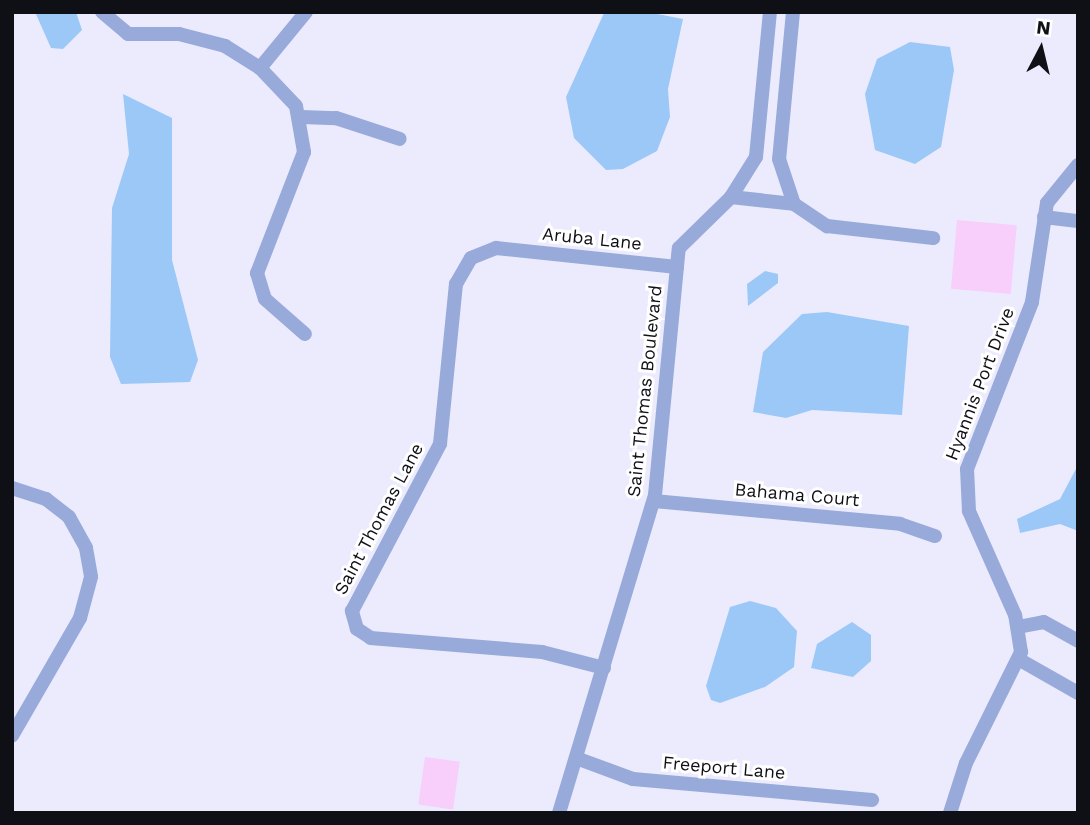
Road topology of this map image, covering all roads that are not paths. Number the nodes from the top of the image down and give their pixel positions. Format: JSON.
{"nodes":[{"id":1,"x":102,"y":12,"type":"edge"},
{"id":2,"x":306,"y":12,"type":"edge"},
{"id":3,"x":770,"y":12,"type":"edge"},
{"id":4,"x":793,"y":12,"type":"edge"},
{"id":5,"x":261,"y":68,"type":"junction"},
{"id":6,"x":302,"y":117,"type":"junction"},
{"id":7,"x":400,"y":139,"type":"dead end"},
{"id":8,"x":756,"y":157,"type":"junction"},
{"id":9,"x":779,"y":159,"type":"junction"},
{"id":10,"x":1078,"y":165,"type":"edge"},
{"id":11,"x":731,"y":197,"type":"junction"},
{"id":12,"x":794,"y":204,"type":"junction"},
{"id":13,"x":1044,"y":217,"type":"junction"},
{"id":14,"x":1078,"y":221,"type":"edge"},
{"id":15,"x":933,"y":238,"type":"dead end"},
{"id":16,"x":503,"y":249,"type":"joint"},
{"id":17,"x":677,"y":267,"type":"junction"},
{"id":18,"x":305,"y":334,"type":"dead end"},
{"id":19,"x":12,"y":488,"type":"edge"},
{"id":20,"x":654,"y":501,"type":"junction"},
{"id":21,"x":935,"y":536,"type":"dead end"},
{"id":22,"x":1018,"y":627,"type":"junction"},
{"id":23,"x":1078,"y":641,"type":"edge"},
{"id":24,"x":1020,"y":660,"type":"junction"},
{"id":25,"x":604,"y":668,"type":"junction"},
{"id":26,"x":1078,"y":692,"type":"edge"},
{"id":27,"x":12,"y":736,"type":"edge"},
{"id":28,"x":576,"y":758,"type":"junction"},
{"id":29,"x":872,"y":800,"type":"dead end"},
{"id":30,"x":559,"y":813,"type":"edge"},
{"id":31,"x":950,"y":813,"type":"edge"}],
"edges":[{"from":1,"to":5,"type":"street"},
{"from":2,"to":5,"type":"street"},
{"from":3,"to":8,"type":"street","name":"Saint Thomas Boulevard"},
{"from":4,"to":9,"type":"street"},
{"from":5,"to":6,"type":"street"},
{"from":6,"to":7,"type":"street"},
{"from":6,"to":18,"type":"street"},
{"from":8,"to":9,"type":"street"},
{"from":8,"to":11,"type":"street","name":"Saint Thomas Boulevard"},
{"from":9,"to":12,"type":"street"},
{"from":10,"to":13,"type":"street","name":"Hyannis Port Drive"},
{"from":11,"to":12,"type":"street"},
{"from":11,"to":17,"type":"street","name":"Saint Thomas Boulevard"},
{"from":12,"to":15,"type":"street"},
{"from":13,"to":14,"type":"street"},
{"from":13,"to":22,"type":"street","name":"Hyannis Port Drive"},
{"from":16,"to":17,"type":"street","name":"Aruba Lane"},
{"from":16,"to":25,"type":"street","name":"Saint Thomas Lane"},
{"from":17,"to":20,"type":"street","name":"Saint Thomas Boulevard"},
{"from":19,"to":27,"type":"street"},
{"from":20,"to":21,"type":"street","name":"Bahama Court"},
{"from":20,"to":25,"type":"street","name":"Saint Thomas Boulevard"},
{"from":22,"to":23,"type":"street"},
{"from":22,"to":24,"type":"street","name":"Hyannis Port Drive"},
{"from":24,"to":26,"type":"street"},
{"from":24,"to":31,"type":"street"},
{"from":25,"to":28,"type":"street","name":"Saint Thomas Boulevard"},
{"from":28,"to":29,"type":"street","name":"Freeport Lane"},
{"from":28,"to":30,"type":"street","name":"Saint Thomas Boulevard"}]}
